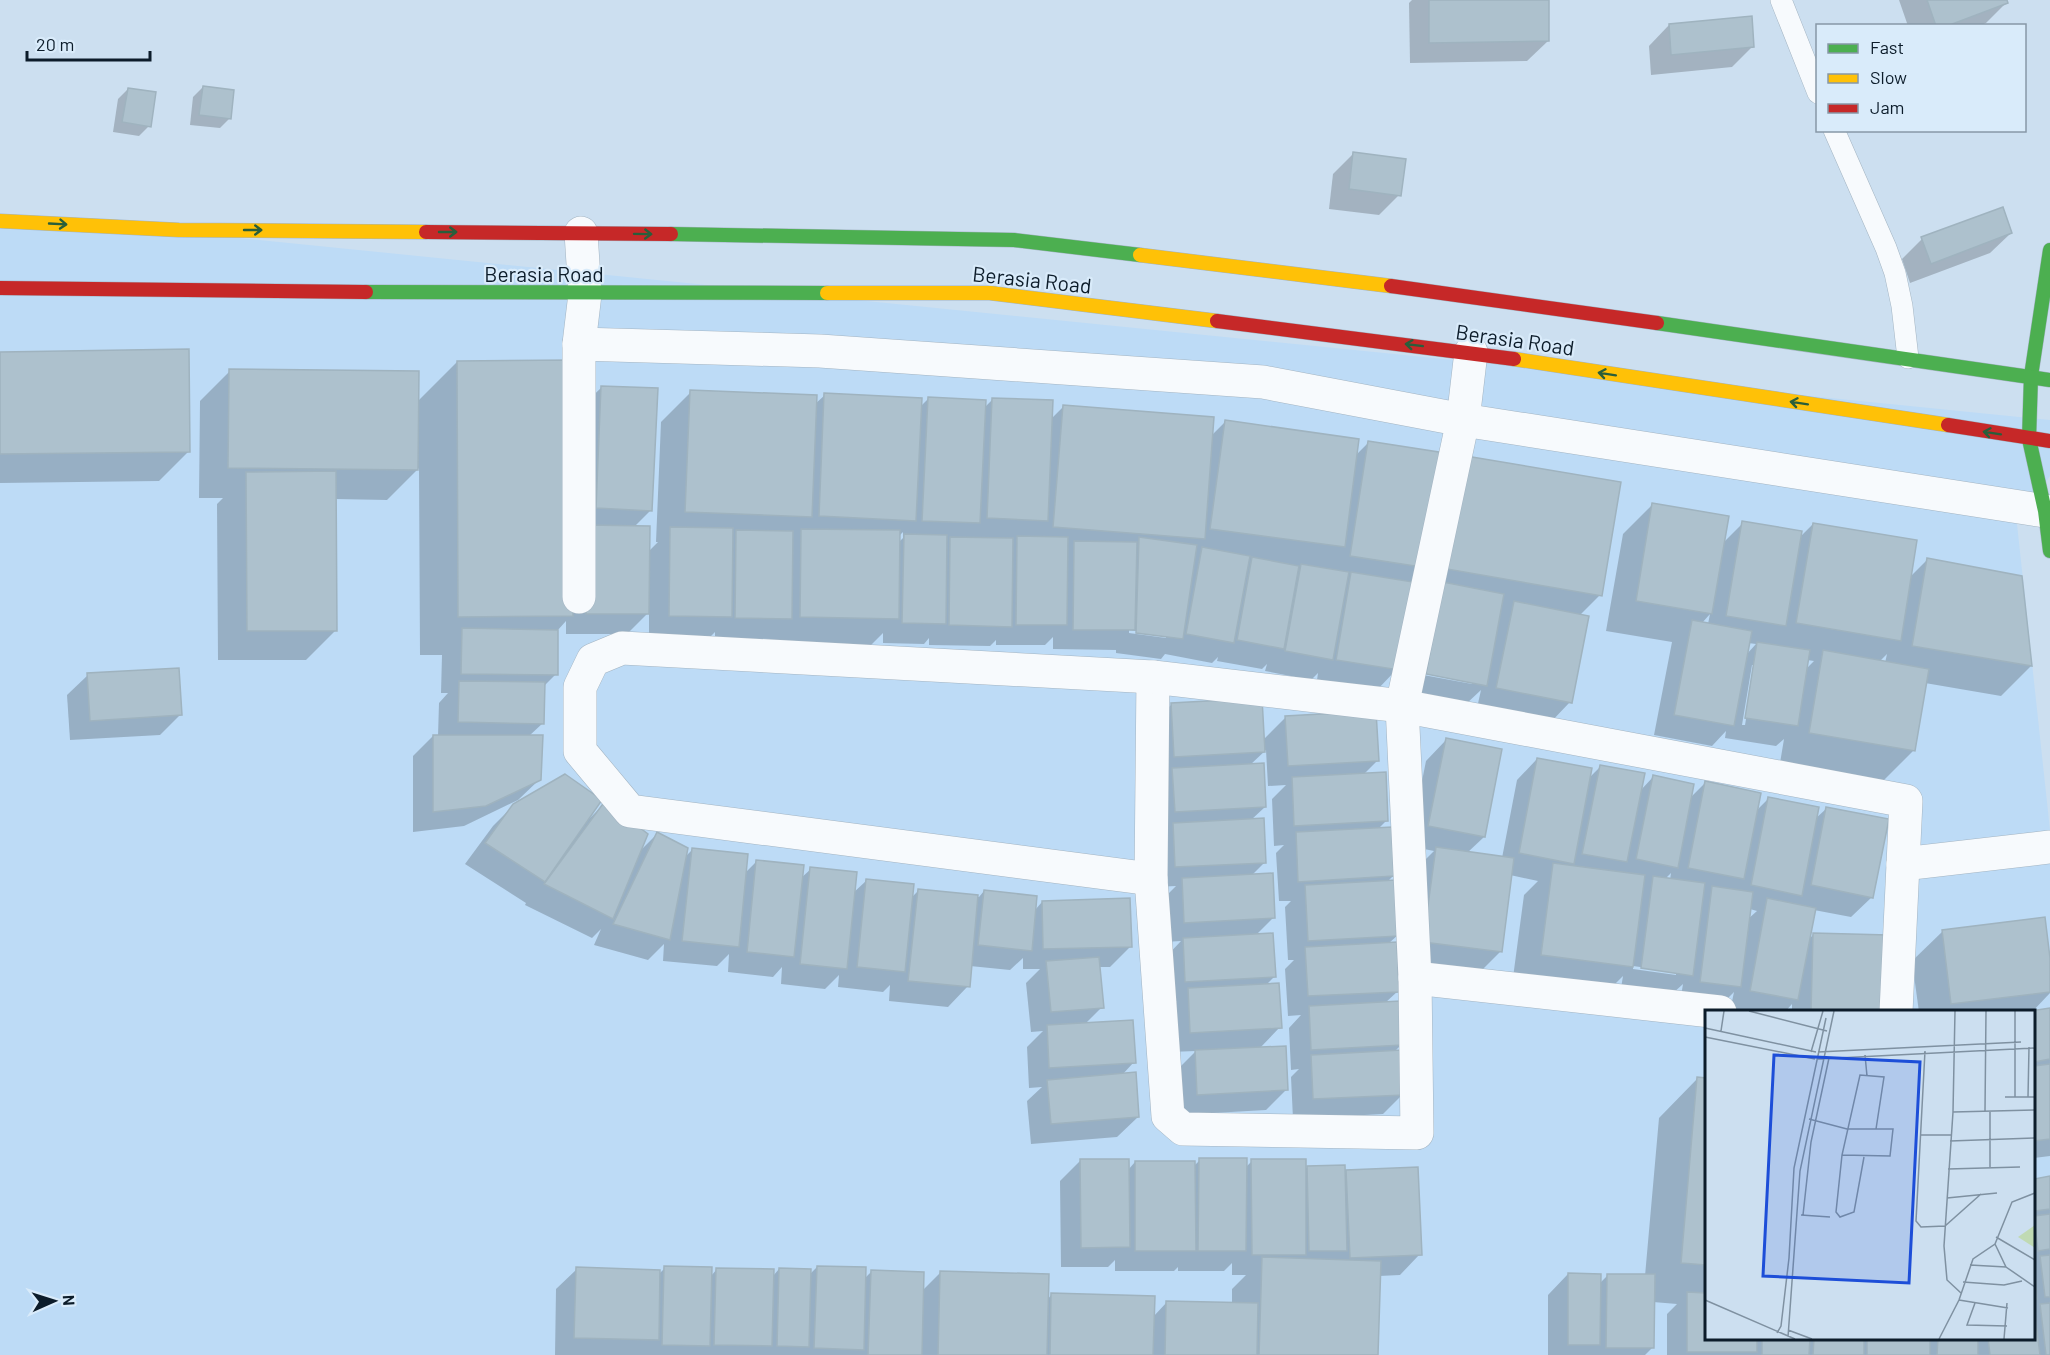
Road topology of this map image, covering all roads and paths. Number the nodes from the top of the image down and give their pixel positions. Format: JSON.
{"nodes":[{"id":1,"x":1781,"y":0,"type":"edge"},
{"id":2,"x":1816,"y":88,"type":"edge"},
{"id":3,"x":1835,"y":132,"type":"edge"},
{"id":4,"x":0,"y":221,"type":"edge"},
{"id":5,"x":581,"y":233,"type":"junction"},
{"id":6,"x":2050,"y":250,"type":"edge"},
{"id":7,"x":0,"y":288,"type":"edge"},
{"id":8,"x":585,"y":294,"type":"junction"},
{"id":9,"x":579,"y":344,"type":"junction"},
{"id":10,"x":1471,"y":352,"type":"junction"},
{"id":11,"x":1908,"y":358,"type":"junction"},
{"id":12,"x":2031,"y":376,"type":"junction"},
{"id":13,"x":2050,"y":380,"type":"edge"},
{"id":14,"x":1463,"y":420,"type":"junction"},
{"id":15,"x":2029,"y":439,"type":"junction"},
{"id":16,"x":2050,"y":441,"type":"edge"},
{"id":17,"x":2045,"y":511,"type":"junction"},
{"id":18,"x":2050,"y":551,"type":"edge"},
{"id":19,"x":579,"y":597,"type":"dead end"},
{"id":20,"x":1154,"y":677,"type":"junction"},
{"id":21,"x":1402,"y":706,"type":"junction"},
{"id":22,"x":2050,"y":847,"type":"edge"},
{"id":23,"x":1903,"y":864,"type":"junction"},
{"id":24,"x":1151,"y":879,"type":"junction"},
{"id":25,"x":1415,"y":978,"type":"junction"},
{"id":26,"x":1711,"y":1010,"type":"edge"},
{"id":27,"x":1896,"y":1010,"type":"edge"}],
"edges":[{"from":1,"to":2,"type":"lane"},
{"from":3,"to":11,"type":"lane"},
{"from":4,"to":5,"type":"main road","name":"Berasia Road","one_way":true},
{"from":5,"to":8,"type":"street"},
{"from":5,"to":11,"type":"main road","name":"Berasia Road","one_way":true},
{"from":6,"to":12,"type":"main road"},
{"from":7,"to":8,"type":"main road","name":"Berasia Road"},
{"from":8,"to":9,"type":"street"},
{"from":10,"to":8,"type":"main road","name":"Berasia Road","one_way":true},
{"from":9,"to":14,"type":"street"},
{"from":9,"to":19,"type":"street"},
{"from":10,"to":14,"type":"street"},
{"from":15,"to":10,"type":"main road","name":"Berasia Road","one_way":true},
{"from":11,"to":12,"type":"main road","name":"Berasia Road"},
{"from":12,"to":13,"type":"main road","name":"Berasia Road"},
{"from":12,"to":15,"type":"main road"},
{"from":14,"to":17,"type":"street"},
{"from":14,"to":21,"type":"street"},
{"from":15,"to":16,"type":"main road","name":"Berasia Road"},
{"from":15,"to":17,"type":"main road"},
{"from":17,"to":18,"type":"main road"},
{"from":20,"to":21,"type":"street"},
{"from":20,"to":24,"type":"street"},
{"from":20,"to":24,"type":"street"},
{"from":21,"to":23,"type":"street"},
{"from":21,"to":25,"type":"street"},
{"from":22,"to":23,"type":"street"},
{"from":23,"to":27,"type":"street"},
{"from":24,"to":25,"type":"street"},
{"from":25,"to":26,"type":"street"}]}
